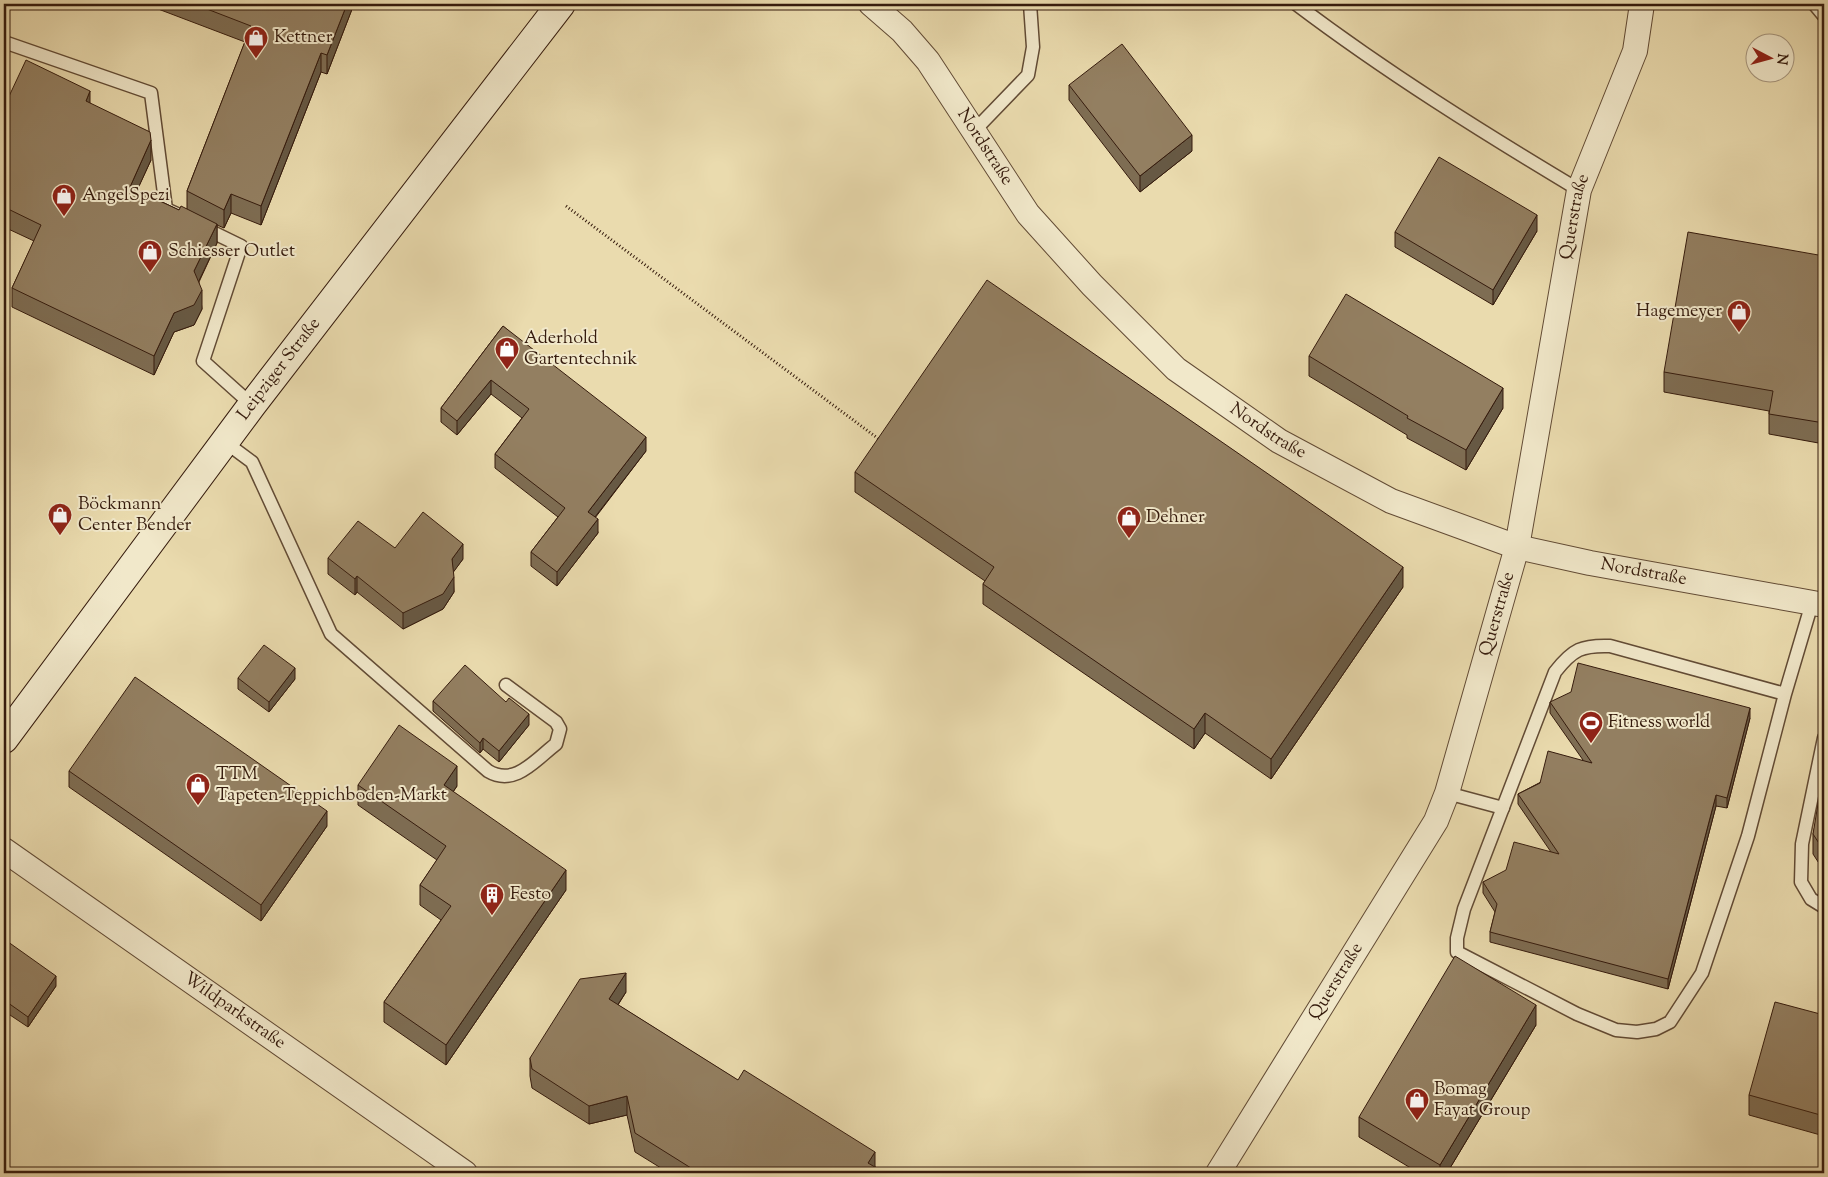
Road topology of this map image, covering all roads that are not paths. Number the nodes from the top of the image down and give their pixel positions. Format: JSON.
{"nodes":[{"id":1,"x":561,"y":4,"type":"edge"},
{"id":2,"x":871,"y":4,"type":"edge"},
{"id":3,"x":1030,"y":4,"type":"edge"},
{"id":4,"x":1296,"y":4,"type":"edge"},
{"id":5,"x":1642,"y":4,"type":"edge"},
{"id":6,"x":4,"y":42,"type":"edge"},
{"id":7,"x":974,"y":131,"type":"junction"},
{"id":8,"x":1579,"y":190,"type":"junction"},
{"id":9,"x":252,"y":405,"type":"junction"},
{"id":10,"x":225,"y":442,"type":"junction"},
{"id":11,"x":1517,"y":547,"type":"junction"},
{"id":12,"x":1818,"y":604,"type":"edge"},
{"id":13,"x":506,"y":685,"type":"dead end"},
{"id":14,"x":1785,"y":694,"type":"junction"},
{"id":15,"x":1824,"y":738,"type":"edge"},
{"id":16,"x":4,"y":739,"type":"edge"},
{"id":17,"x":1448,"y":792,"type":"junction"},
{"id":18,"x":1503,"y":808,"type":"junction"},
{"id":19,"x":4,"y":850,"type":"edge"},
{"id":20,"x":1824,"y":907,"type":"edge"},
{"id":21,"x":465,"y":1173,"type":"edge"},
{"id":22,"x":1218,"y":1173,"type":"edge"}],
"edges":[{"from":1,"to":9,"type":"main road","name":"Leipziger Straße"},
{"from":2,"to":7,"type":"street","name":"Nordstraße"},
{"from":3,"to":7,"type":"lane"},
{"from":4,"to":8,"type":"lane"},
{"from":5,"to":8,"type":"street","name":"Querstraße"},
{"from":6,"to":9,"type":"lane"},
{"from":7,"to":11,"type":"street","name":"Nordstraße"},
{"from":8,"to":11,"type":"street","name":"Querstraße"},
{"from":9,"to":10,"type":"main road","name":"Leipziger Straße"},
{"from":10,"to":13,"type":"lane"},
{"from":10,"to":16,"type":"main road","name":"Leipziger Straße"},
{"from":11,"to":12,"type":"street","name":"Nordstraße"},
{"from":11,"to":17,"type":"street","name":"Querstraße"},
{"from":12,"to":14,"type":"lane"},
{"from":14,"to":18,"type":"lane"},
{"from":14,"to":18,"type":"lane"},
{"from":15,"to":20,"type":"lane"},
{"from":17,"to":18,"type":"lane"},
{"from":17,"to":22,"type":"street","name":"Querstraße"},
{"from":19,"to":21,"type":"street","name":"Wildparkstraße"}]}
